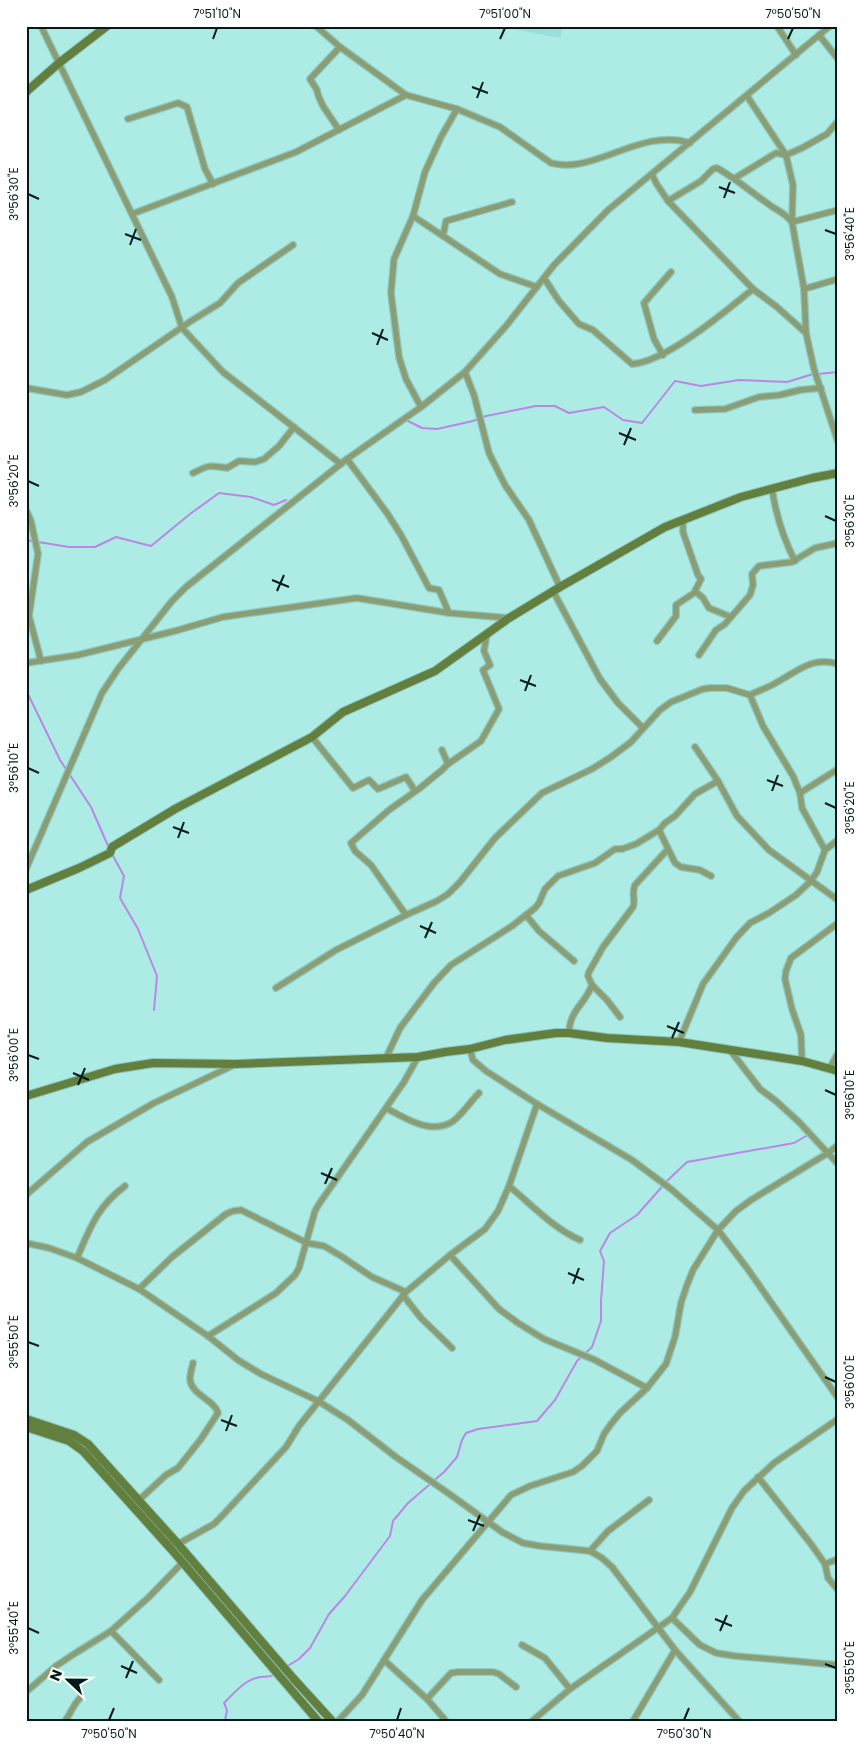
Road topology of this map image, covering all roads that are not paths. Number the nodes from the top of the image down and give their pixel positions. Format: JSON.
{"nodes":[{"id":1,"x":41,"y":26,"type":"edge"},
{"id":2,"x":108,"y":26,"type":"edge"},
{"id":3,"x":316,"y":26,"type":"edge"},
{"id":4,"x":777,"y":26,"type":"edge"},
{"id":5,"x":830,"y":26,"type":"edge"},
{"id":6,"x":819,"y":35,"type":"junction"},
{"id":7,"x":340,"y":47,"type":"junction"},
{"id":8,"x":796,"y":55,"type":"junction"},
{"id":9,"x":838,"y":59,"type":"edge"},
{"id":10,"x":59,"y":63,"type":"junction"},
{"id":11,"x":26,"y":92,"type":"edge"},
{"id":12,"x":406,"y":94,"type":"junction"},
{"id":13,"x":747,"y":96,"type":"junction"},
{"id":14,"x":457,"y":109,"type":"junction"},
{"id":15,"x":128,"y":119,"type":"dead end"},
{"id":16,"x":838,"y":122,"type":"edge"},
{"id":17,"x":340,"y":130,"type":"junction"},
{"id":18,"x":690,"y":143,"type":"junction"},
{"id":19,"x":786,"y":155,"type":"junction"},
{"id":20,"x":652,"y":174,"type":"junction"},
{"id":21,"x":735,"y":178,"type":"junction"},
{"id":22,"x":213,"y":184,"type":"junction"},
{"id":23,"x":668,"y":201,"type":"junction"},
{"id":24,"x":512,"y":202,"type":"dead end"},
{"id":25,"x":838,"y":210,"type":"edge"},
{"id":26,"x":132,"y":214,"type":"junction"},
{"id":27,"x":413,"y":216,"type":"junction"},
{"id":28,"x":792,"y":222,"type":"junction"},
{"id":29,"x":443,"y":236,"type":"junction"},
{"id":30,"x":292,"y":245,"type":"dead end"},
{"id":31,"x":671,"y":272,"type":"dead end"},
{"id":32,"x":544,"y":278,"type":"junction"},
{"id":33,"x":838,"y":279,"type":"edge"},
{"id":34,"x":537,"y":288,"type":"junction"},
{"id":35,"x":753,"y":289,"type":"junction"},
{"id":36,"x":804,"y":289,"type":"junction"},
{"id":37,"x":182,"y":328,"type":"junction"},
{"id":38,"x":806,"y":333,"type":"junction"},
{"id":39,"x":663,"y":355,"type":"junction"},
{"id":40,"x":465,"y":372,"type":"junction"},
{"id":41,"x":26,"y":388,"type":"edge"},
{"id":42,"x":821,"y":388,"type":"junction"},
{"id":43,"x":421,"y":407,"type":"junction"},
{"id":44,"x":695,"y":410,"type":"dead end"},
{"id":45,"x":294,"y":427,"type":"junction"},
{"id":46,"x":838,"y":442,"type":"edge"},
{"id":47,"x":347,"y":459,"type":"junction"},
{"id":48,"x":341,"y":464,"type":"junction"},
{"id":49,"x":193,"y":473,"type":"dead end"},
{"id":50,"x":837,"y":475,"type":"edge"},
{"id":51,"x":772,"y":489,"type":"junction"},
{"id":52,"x":26,"y":510,"type":"edge"},
{"id":53,"x":683,"y":520,"type":"junction"},
{"id":54,"x":838,"y":544,"type":"edge"},
{"id":55,"x":795,"y":561,"type":"junction"},
{"id":56,"x":556,"y":589,"type":"junction"},
{"id":57,"x":695,"y":591,"type":"junction"},
{"id":58,"x":449,"y":614,"type":"junction"},
{"id":59,"x":731,"y":617,"type":"junction"},
{"id":60,"x":509,"y":618,"type":"junction"},
{"id":61,"x":488,"y":634,"type":"junction"},
{"id":62,"x":142,"y":638,"type":"junction"},
{"id":63,"x":658,"y":641,"type":"dead end"},
{"id":64,"x":699,"y":655,"type":"dead end"},
{"id":65,"x":41,"y":661,"type":"junction"},
{"id":66,"x":26,"y":663,"type":"edge"},
{"id":67,"x":838,"y":664,"type":"edge"},
{"id":68,"x":750,"y":695,"type":"junction"},
{"id":69,"x":643,"y":728,"type":"junction"},
{"id":70,"x":312,"y":737,"type":"junction"},
{"id":71,"x":695,"y":747,"type":"dead end"},
{"id":72,"x":442,"y":750,"type":"dead end"},
{"id":73,"x":448,"y":764,"type":"junction"},
{"id":74,"x":838,"y":769,"type":"edge"},
{"id":75,"x":718,"y":782,"type":"junction"},
{"id":76,"x":416,"y":791,"type":"junction"},
{"id":77,"x":800,"y":793,"type":"junction"},
{"id":78,"x":659,"y":830,"type":"junction"},
{"id":79,"x":838,"y":840,"type":"edge"},
{"id":80,"x":668,"y":849,"type":"junction"},
{"id":81,"x":825,"y":850,"type":"junction"},
{"id":82,"x":26,"y":869,"type":"edge"},
{"id":83,"x":711,"y":876,"type":"dead end"},
{"id":84,"x":810,"y":881,"type":"junction"},
{"id":85,"x":26,"y":890,"type":"edge"},
{"id":86,"x":838,"y":900,"type":"edge"},
{"id":87,"x":406,"y":915,"type":"junction"},
{"id":88,"x":526,"y":915,"type":"junction"},
{"id":89,"x":838,"y":923,"type":"edge"},
{"id":90,"x":574,"y":961,"type":"dead end"},
{"id":91,"x":592,"y":986,"type":"junction"},
{"id":92,"x":276,"y":988,"type":"dead end"},
{"id":93,"x":620,"y":1017,"type":"dead end"},
{"id":94,"x":569,"y":1033,"type":"junction"},
{"id":95,"x":680,"y":1042,"type":"junction"},
{"id":96,"x":470,"y":1049,"type":"junction"},
{"id":97,"x":730,"y":1050,"type":"junction"},
{"id":98,"x":838,"y":1053,"type":"edge"},
{"id":99,"x":418,"y":1057,"type":"junction"},
{"id":100,"x":386,"y":1058,"type":"junction"},
{"id":101,"x":802,"y":1061,"type":"junction"},
{"id":102,"x":236,"y":1064,"type":"junction"},
{"id":103,"x":829,"y":1069,"type":"junction"},
{"id":104,"x":838,"y":1071,"type":"edge"},
{"id":105,"x":478,"y":1093,"type":"dead end"},
{"id":106,"x":26,"y":1096,"type":"edge"},
{"id":107,"x":537,"y":1104,"type":"junction"},
{"id":108,"x":386,"y":1108,"type":"junction"},
{"id":109,"x":838,"y":1145,"type":"edge"},
{"id":110,"x":828,"y":1153,"type":"junction"},
{"id":111,"x":838,"y":1164,"type":"edge"},
{"id":112,"x":125,"y":1186,"type":"dead end"},
{"id":113,"x":509,"y":1186,"type":"junction"},
{"id":114,"x":26,"y":1195,"type":"edge"},
{"id":115,"x":718,"y":1230,"type":"junction"},
{"id":116,"x":580,"y":1240,"type":"dead end"},
{"id":117,"x":26,"y":1243,"type":"edge"},
{"id":118,"x":308,"y":1243,"type":"junction"},
{"id":119,"x":450,"y":1255,"type":"junction"},
{"id":120,"x":77,"y":1258,"type":"junction"},
{"id":121,"x":139,"y":1288,"type":"junction"},
{"id":122,"x":404,"y":1293,"type":"junction"},
{"id":123,"x":208,"y":1336,"type":"junction"},
{"id":124,"x":452,"y":1348,"type":"dead end"},
{"id":125,"x":192,"y":1363,"type":"dead end"},
{"id":126,"x":647,"y":1388,"type":"junction"},
{"id":127,"x":838,"y":1398,"type":"edge"},
{"id":128,"x":318,"y":1401,"type":"junction"},
{"id":129,"x":26,"y":1419,"type":"edge"},
{"id":130,"x":838,"y":1419,"type":"edge"},
{"id":131,"x":26,"y":1427,"type":"edge"},
{"id":132,"x":758,"y":1478,"type":"junction"},
{"id":133,"x":138,"y":1500,"type":"junction"},
{"id":134,"x":649,"y":1500,"type":"dead end"},
{"id":135,"x":150,"y":1519,"type":"junction"},
{"id":136,"x":488,"y":1522,"type":"junction"},
{"id":137,"x":178,"y":1544,"type":"junction"},
{"id":138,"x":590,"y":1552,"type":"junction"},
{"id":139,"x":838,"y":1558,"type":"edge"},
{"id":140,"x":183,"y":1562,"type":"junction"},
{"id":141,"x":825,"y":1564,"type":"junction"},
{"id":142,"x":838,"y":1590,"type":"edge"},
{"id":143,"x":672,"y":1618,"type":"junction"},
{"id":144,"x":657,"y":1627,"type":"junction"},
{"id":145,"x":111,"y":1631,"type":"junction"},
{"id":146,"x":522,"y":1645,"type":"dead end"},
{"id":147,"x":675,"y":1650,"type":"junction"},
{"id":148,"x":268,"y":1656,"type":"junction"},
{"id":149,"x":384,"y":1660,"type":"junction"},
{"id":150,"x":838,"y":1665,"type":"edge"},
{"id":151,"x":159,"y":1680,"type":"dead end"},
{"id":152,"x":290,"y":1682,"type":"junction"},
{"id":153,"x":516,"y":1687,"type":"dead end"},
{"id":154,"x":570,"y":1689,"type":"junction"},
{"id":155,"x":26,"y":1692,"type":"edge"},
{"id":156,"x":80,"y":1698,"type":"dead end"},
{"id":157,"x":427,"y":1699,"type":"junction"},
{"id":158,"x":65,"y":1721,"type":"edge"},
{"id":159,"x":318,"y":1721,"type":"edge"},
{"id":160,"x":332,"y":1721,"type":"edge"},
{"id":161,"x":338,"y":1721,"type":"edge"},
{"id":162,"x":446,"y":1721,"type":"edge"},
{"id":163,"x":532,"y":1721,"type":"edge"},
{"id":164,"x":634,"y":1721,"type":"edge"},
{"id":165,"x":739,"y":1721,"type":"edge"}],
"edges":[{"from":1,"to":10,"type":"street"},
{"from":2,"to":10,"type":"street"},
{"from":3,"to":7,"type":"street"},
{"from":4,"to":8,"type":"street"},
{"from":5,"to":6,"type":"street"},
{"from":6,"to":8,"type":"street"},
{"from":6,"to":9,"type":"street"},
{"from":7,"to":12,"type":"street"},
{"from":7,"to":17,"type":"street"},
{"from":8,"to":13,"type":"street"},
{"from":10,"to":11,"type":"street"},
{"from":10,"to":26,"type":"street"},
{"from":12,"to":14,"type":"street"},
{"from":12,"to":17,"type":"street"},
{"from":13,"to":18,"type":"street"},
{"from":13,"to":19,"type":"street"},
{"from":14,"to":18,"type":"street"},
{"from":14,"to":27,"type":"street"},
{"from":15,"to":22,"type":"street"},
{"from":16,"to":19,"type":"street"},
{"from":17,"to":22,"type":"street"},
{"from":18,"to":20,"type":"street"},
{"from":19,"to":21,"type":"street"},
{"from":19,"to":28,"type":"street"},
{"from":20,"to":23,"type":"street"},
{"from":20,"to":32,"type":"street"},
{"from":21,"to":23,"type":"street"},
{"from":21,"to":28,"type":"street"},
{"from":22,"to":26,"type":"street"},
{"from":23,"to":35,"type":"street"},
{"from":24,"to":29,"type":"street"},
{"from":25,"to":28,"type":"street"},
{"from":26,"to":37,"type":"street"},
{"from":27,"to":29,"type":"street"},
{"from":27,"to":43,"type":"street"},
{"from":28,"to":36,"type":"street"},
{"from":29,"to":34,"type":"street"},
{"from":30,"to":37,"type":"street"},
{"from":31,"to":39,"type":"street"},
{"from":32,"to":34,"type":"street"},
{"from":32,"to":39,"type":"street"},
{"from":33,"to":36,"type":"street"},
{"from":34,"to":40,"type":"street"},
{"from":35,"to":38,"type":"street"},
{"from":35,"to":39,"type":"street"},
{"from":36,"to":38,"type":"street"},
{"from":37,"to":41,"type":"street"},
{"from":37,"to":45,"type":"street"},
{"from":38,"to":42,"type":"street"},
{"from":40,"to":43,"type":"street"},
{"from":40,"to":56,"type":"street"},
{"from":42,"to":44,"type":"street"},
{"from":42,"to":46,"type":"street"},
{"from":43,"to":47,"type":"street"},
{"from":45,"to":48,"type":"street"},
{"from":45,"to":49,"type":"street"},
{"from":47,"to":48,"type":"street"},
{"from":47,"to":58,"type":"street"},
{"from":48,"to":62,"type":"street"},
{"from":50,"to":51,"type":"street"},
{"from":51,"to":53,"type":"street"},
{"from":51,"to":55,"type":"street"},
{"from":52,"to":65,"type":"street"},
{"from":53,"to":56,"type":"street"},
{"from":53,"to":57,"type":"street"},
{"from":54,"to":55,"type":"street"},
{"from":55,"to":59,"type":"street"},
{"from":56,"to":60,"type":"street"},
{"from":56,"to":69,"type":"street"},
{"from":57,"to":59,"type":"street"},
{"from":57,"to":63,"type":"street"},
{"from":58,"to":60,"type":"street"},
{"from":58,"to":62,"type":"street"},
{"from":59,"to":64,"type":"street"},
{"from":60,"to":61,"type":"street"},
{"from":61,"to":70,"type":"street"},
{"from":61,"to":73,"type":"street"},
{"from":62,"to":65,"type":"street"},
{"from":62,"to":82,"type":"street"},
{"from":65,"to":66,"type":"street"},
{"from":67,"to":68,"type":"street"},
{"from":68,"to":69,"type":"street"},
{"from":68,"to":77,"type":"street"},
{"from":69,"to":87,"type":"street"},
{"from":70,"to":76,"type":"street"},
{"from":70,"to":85,"type":"street"},
{"from":71,"to":75,"type":"street"},
{"from":72,"to":73,"type":"street"},
{"from":73,"to":76,"type":"street"},
{"from":74,"to":77,"type":"street"},
{"from":75,"to":78,"type":"street"},
{"from":75,"to":84,"type":"street"},
{"from":76,"to":87,"type":"street"},
{"from":77,"to":81,"type":"street"},
{"from":78,"to":80,"type":"street"},
{"from":78,"to":88,"type":"street"},
{"from":79,"to":81,"type":"street"},
{"from":80,"to":83,"type":"street"},
{"from":80,"to":91,"type":"street"},
{"from":81,"to":84,"type":"street"},
{"from":84,"to":86,"type":"street"},
{"from":84,"to":95,"type":"street"},
{"from":87,"to":92,"type":"street"},
{"from":88,"to":90,"type":"street"},
{"from":88,"to":100,"type":"street"},
{"from":89,"to":101,"type":"street"},
{"from":91,"to":93,"type":"street"},
{"from":91,"to":94,"type":"street"},
{"from":94,"to":95,"type":"street"},
{"from":94,"to":96,"type":"street"},
{"from":95,"to":97,"type":"street"},
{"from":96,"to":99,"type":"street"},
{"from":96,"to":107,"type":"street"},
{"from":97,"to":101,"type":"street"},
{"from":97,"to":110,"type":"street"},
{"from":98,"to":103,"type":"street"},
{"from":99,"to":100,"type":"street"},
{"from":99,"to":108,"type":"street"},
{"from":100,"to":102,"type":"street"},
{"from":101,"to":103,"type":"street"},
{"from":102,"to":106,"type":"street"},
{"from":102,"to":114,"type":"street"},
{"from":103,"to":104,"type":"street"},
{"from":105,"to":108,"type":"street"},
{"from":107,"to":113,"type":"street"},
{"from":107,"to":115,"type":"street"},
{"from":108,"to":118,"type":"street"},
{"from":109,"to":110,"type":"street"},
{"from":110,"to":111,"type":"street"},
{"from":110,"to":115,"type":"street"},
{"from":112,"to":120,"type":"street"},
{"from":113,"to":116,"type":"street"},
{"from":113,"to":119,"type":"street"},
{"from":115,"to":126,"type":"street"},
{"from":115,"to":127,"type":"street"},
{"from":117,"to":120,"type":"street"},
{"from":118,"to":121,"type":"street"},
{"from":118,"to":122,"type":"street"},
{"from":118,"to":123,"type":"street"},
{"from":119,"to":122,"type":"street"},
{"from":119,"to":126,"type":"street"},
{"from":120,"to":121,"type":"street"},
{"from":121,"to":123,"type":"street"},
{"from":122,"to":124,"type":"street"},
{"from":122,"to":128,"type":"street"},
{"from":123,"to":128,"type":"street"},
{"from":125,"to":133,"type":"street"},
{"from":126,"to":136,"type":"street"},
{"from":128,"to":136,"type":"street"},
{"from":128,"to":137,"type":"street"},
{"from":129,"to":133,"type":"street"},
{"from":130,"to":132,"type":"street"},
{"from":131,"to":135,"type":"street"},
{"from":132,"to":141,"type":"street"},
{"from":132,"to":143,"type":"street"},
{"from":133,"to":135,"type":"street"},
{"from":134,"to":138,"type":"street"},
{"from":135,"to":137,"type":"street"},
{"from":135,"to":140,"type":"street"},
{"from":136,"to":138,"type":"street"},
{"from":136,"to":149,"type":"street"},
{"from":137,"to":148,"type":"street"},
{"from":138,"to":144,"type":"street"},
{"from":139,"to":141,"type":"street"},
{"from":140,"to":145,"type":"street"},
{"from":140,"to":148,"type":"street"},
{"from":141,"to":142,"type":"street"},
{"from":143,"to":144,"type":"street"},
{"from":143,"to":150,"type":"street"},
{"from":144,"to":147,"type":"street"},
{"from":144,"to":154,"type":"street"},
{"from":145,"to":151,"type":"street"},
{"from":145,"to":155,"type":"street"},
{"from":146,"to":154,"type":"street"},
{"from":147,"to":164,"type":"street"},
{"from":147,"to":165,"type":"street"},
{"from":148,"to":152,"type":"street"},
{"from":149,"to":157,"type":"street"},
{"from":149,"to":161,"type":"street"},
{"from":152,"to":159,"type":"street"},
{"from":152,"to":160,"type":"street"},
{"from":153,"to":157,"type":"street"},
{"from":154,"to":163,"type":"street"},
{"from":156,"to":158,"type":"street"},
{"from":157,"to":162,"type":"street"}]}
